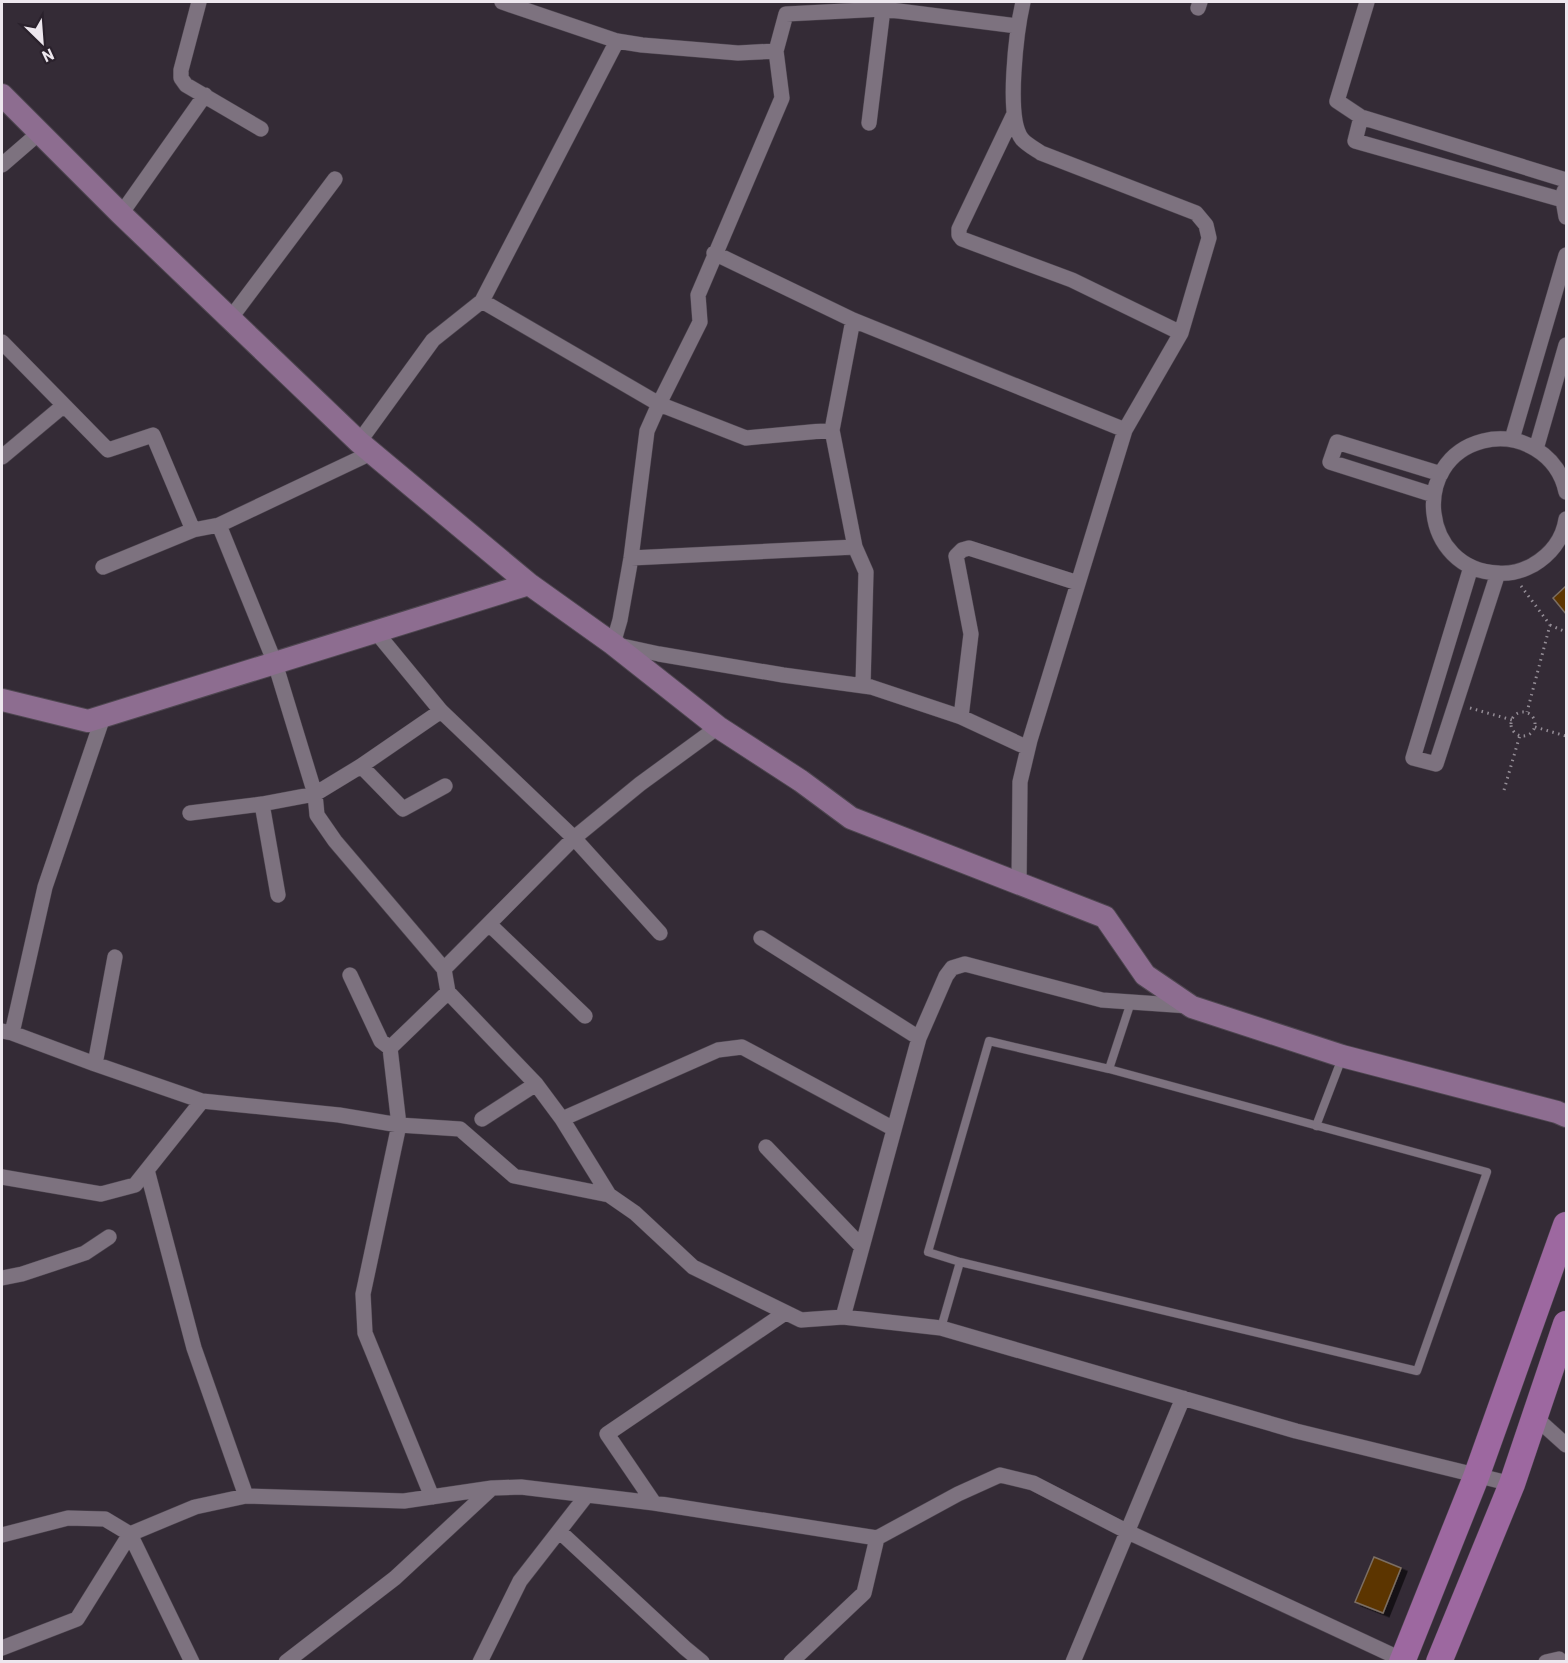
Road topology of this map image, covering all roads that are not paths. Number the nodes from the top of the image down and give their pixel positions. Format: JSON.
{"nodes":[{"id":1,"x":199,"y":2,"type":"edge"},
{"id":2,"x":502,"y":2,"type":"edge"},
{"id":3,"x":791,"y":2,"type":"edge"},
{"id":4,"x":1023,"y":2,"type":"edge"},
{"id":5,"x":1368,"y":2,"type":"edge"},
{"id":6,"x":883,"y":9,"type":"junction"},
{"id":7,"x":804,"y":13,"type":"junction"},
{"id":8,"x":1017,"y":26,"type":"junction"},
{"id":9,"x":617,"y":41,"type":"junction"},
{"id":10,"x":776,"y":51,"type":"junction"},
{"id":11,"x":2,"y":95,"type":"edge"},
{"id":12,"x":206,"y":95,"type":"junction"},
{"id":13,"x":1013,"y":116,"type":"junction"},
{"id":14,"x":1361,"y":117,"type":"junction"},
{"id":15,"x":869,"y":123,"type":"dead end"},
{"id":16,"x":261,"y":129,"type":"dead end"},
{"id":17,"x":39,"y":133,"type":"junction"},
{"id":18,"x":2,"y":165,"type":"edge"},
{"id":19,"x":335,"y":179,"type":"dead end"},
{"id":20,"x":1566,"y":180,"type":"edge"},
{"id":21,"x":1565,"y":193,"type":"edge"},
{"id":22,"x":121,"y":214,"type":"junction"},
{"id":23,"x":1566,"y":217,"type":"edge"},
{"id":24,"x":714,"y":253,"type":"junction"},
{"id":25,"x":1566,"y":255,"type":"edge"},
{"id":26,"x":482,"y":301,"type":"junction"},
{"id":27,"x":230,"y":319,"type":"junction"},
{"id":28,"x":853,"y":320,"type":"junction"},
{"id":29,"x":1181,"y":333,"type":"junction"},
{"id":30,"x":2,"y":342,"type":"edge"},
{"id":31,"x":1566,"y":345,"type":"edge"},
{"id":32,"x":659,"y":404,"type":"junction"},
{"id":33,"x":63,"y":406,"type":"junction"},
{"id":34,"x":832,"y":430,"type":"junction"},
{"id":35,"x":1125,"y":430,"type":"junction"},
{"id":36,"x":1512,"y":439,"type":"junction"},
{"id":37,"x":365,"y":448,"type":"junction"},
{"id":38,"x":1536,"y":449,"type":"junction"},
{"id":39,"x":2,"y":457,"type":"edge"},
{"id":40,"x":1441,"y":474,"type":"junction"},
{"id":41,"x":1566,"y":492,"type":"edge"},
{"id":42,"x":1434,"y":495,"type":"junction"},
{"id":43,"x":1566,"y":519,"type":"edge"},
{"id":44,"x":219,"y":525,"type":"junction"},
{"id":45,"x":193,"y":530,"type":"junction"},
{"id":46,"x":1563,"y":539,"type":"edge"},
{"id":47,"x":855,"y":547,"type":"junction"},
{"id":48,"x":631,"y":558,"type":"junction"},
{"id":49,"x":103,"y":567,"type":"dead end"},
{"id":50,"x":1470,"y":567,"type":"junction"},
{"id":51,"x":1505,"y":573,"type":"junction"},
{"id":52,"x":1078,"y":583,"type":"junction"},
{"id":53,"x":529,"y":584,"type":"junction"},
{"id":54,"x":376,"y":632,"type":"junction"},
{"id":55,"x":613,"y":644,"type":"junction"},
{"id":56,"x":275,"y":663,"type":"junction"},
{"id":57,"x":863,"y":685,"type":"junction"},
{"id":58,"x":2,"y":700,"type":"edge"},
{"id":59,"x":441,"y":711,"type":"junction"},
{"id":60,"x":103,"y":717,"type":"junction"},
{"id":61,"x":961,"y":717,"type":"junction"},
{"id":62,"x":718,"y":727,"type":"junction"},
{"id":63,"x":1028,"y":748,"type":"junction"},
{"id":64,"x":361,"y":766,"type":"junction"},
{"id":65,"x":445,"y":786,"type":"dead end"},
{"id":66,"x":315,"y":794,"type":"junction"},
{"id":67,"x":262,"y":804,"type":"junction"},
{"id":68,"x":190,"y":813,"type":"dead end"},
{"id":69,"x":574,"y":838,"type":"junction"},
{"id":70,"x":1019,"y":884,"type":"junction"},
{"id":71,"x":278,"y":895,"type":"dead end"},
{"id":72,"x":489,"y":924,"type":"junction"},
{"id":73,"x":660,"y":933,"type":"dead end"},
{"id":74,"x":761,"y":938,"type":"dead end"},
{"id":75,"x":115,"y":957,"type":"dead end"},
{"id":76,"x":444,"y":969,"type":"junction"},
{"id":77,"x":350,"y":975,"type":"dead end"},
{"id":78,"x":448,"y":992,"type":"junction"},
{"id":79,"x":1131,"y":1002,"type":"junction"},
{"id":80,"x":1192,"y":1007,"type":"junction"},
{"id":81,"x":585,"y":1016,"type":"dead end"},
{"id":82,"x":7,"y":1032,"type":"edge"},
{"id":83,"x":919,"y":1038,"type":"junction"},
{"id":84,"x":390,"y":1048,"type":"junction"},
{"id":85,"x":1342,"y":1056,"type":"junction"},
{"id":86,"x":95,"y":1064,"type":"junction"},
{"id":87,"x":1109,"y":1069,"type":"junction"},
{"id":88,"x":536,"y":1084,"type":"junction"},
{"id":89,"x":202,"y":1101,"type":"junction"},
{"id":90,"x":1563,"y":1113,"type":"edge"},
{"id":91,"x":482,"y":1119,"type":"dead end"},
{"id":92,"x":562,"y":1119,"type":"junction"},
{"id":93,"x":399,"y":1125,"type":"junction"},
{"id":94,"x":1316,"y":1126,"type":"junction"},
{"id":95,"x":894,"y":1129,"type":"junction"},
{"id":96,"x":766,"y":1147,"type":"dead end"},
{"id":97,"x":147,"y":1170,"type":"junction"},
{"id":98,"x":2,"y":1177,"type":"edge"},
{"id":99,"x":609,"y":1196,"type":"junction"},
{"id":100,"x":1566,"y":1225,"type":"edge"},
{"id":101,"x":109,"y":1237,"type":"dead end"},
{"id":102,"x":862,"y":1247,"type":"junction"},
{"id":103,"x":960,"y":1262,"type":"junction"},
{"id":104,"x":2,"y":1278,"type":"edge"},
{"id":105,"x":785,"y":1312,"type":"junction"},
{"id":106,"x":843,"y":1317,"type":"junction"},
{"id":107,"x":1566,"y":1324,"type":"edge"},
{"id":108,"x":941,"y":1328,"type":"junction"},
{"id":109,"x":1183,"y":1398,"type":"junction"},
{"id":110,"x":1536,"y":1418,"type":"junction"},
{"id":111,"x":1566,"y":1445,"type":"edge"},
{"id":112,"x":1476,"y":1477,"type":"junction"},
{"id":113,"x":1512,"y":1484,"type":"junction"},
{"id":114,"x":492,"y":1488,"type":"junction"},
{"id":115,"x":587,"y":1495,"type":"junction"},
{"id":116,"x":246,"y":1496,"type":"junction"},
{"id":117,"x":432,"y":1497,"type":"junction"},
{"id":118,"x":654,"y":1503,"type":"junction"},
{"id":119,"x":559,"y":1531,"type":"junction"},
{"id":120,"x":1128,"y":1532,"type":"junction"},
{"id":121,"x":130,"y":1534,"type":"junction"},
{"id":122,"x":2,"y":1535,"type":"edge"},
{"id":123,"x":877,"y":1539,"type":"junction"},
{"id":124,"x":2,"y":1648,"type":"edge"},
{"id":125,"x":1404,"y":1661,"type":"edge"},
{"id":126,"x":192,"y":1662,"type":"edge"},
{"id":127,"x":286,"y":1662,"type":"edge"},
{"id":128,"x":480,"y":1662,"type":"edge"},
{"id":129,"x":702,"y":1662,"type":"edge"},
{"id":130,"x":791,"y":1662,"type":"edge"},
{"id":131,"x":1073,"y":1662,"type":"edge"},
{"id":132,"x":1439,"y":1662,"type":"edge"},
{"id":133,"x":1546,"y":1662,"type":"edge"},
{"id":134,"x":1562,"y":1662,"type":"edge"}],
"edges":[{"from":1,"to":12,"type":"street"},
{"from":2,"to":9,"type":"street"},
{"from":3,"to":7,"type":"street"},
{"from":4,"to":8,"type":"street"},
{"from":5,"to":14,"type":"street"},
{"from":6,"to":7,"type":"street"},
{"from":6,"to":8,"type":"street"},
{"from":6,"to":15,"type":"street"},
{"from":7,"to":10,"type":"street"},
{"from":8,"to":13,"type":"street"},
{"from":9,"to":10,"type":"street"},
{"from":9,"to":26,"type":"street"},
{"from":10,"to":24,"type":"street"},
{"from":11,"to":17,"type":"street"},
{"from":12,"to":16,"type":"street"},
{"from":12,"to":22,"type":"street"},
{"from":13,"to":29,"type":"street"},
{"from":13,"to":29,"type":"street"},
{"from":14,"to":20,"type":"street"},
{"from":14,"to":21,"type":"street"},
{"from":17,"to":18,"type":"street"},
{"from":17,"to":22,"type":"street"},
{"from":19,"to":27,"type":"street"},
{"from":21,"to":23,"type":"street"},
{"from":22,"to":27,"type":"street"},
{"from":24,"to":28,"type":"street"},
{"from":24,"to":32,"type":"street"},
{"from":25,"to":36,"type":"street"},
{"from":26,"to":32,"type":"street"},
{"from":26,"to":37,"type":"street"},
{"from":27,"to":37,"type":"street"},
{"from":28,"to":34,"type":"street"},
{"from":28,"to":35,"type":"street"},
{"from":29,"to":35,"type":"street"},
{"from":30,"to":33,"type":"street"},
{"from":31,"to":38,"type":"street"},
{"from":32,"to":34,"type":"street"},
{"from":32,"to":48,"type":"street"},
{"from":33,"to":39,"type":"street"},
{"from":33,"to":45,"type":"street"},
{"from":34,"to":47,"type":"street"},
{"from":35,"to":52,"type":"street"},
{"from":36,"to":38,"type":"street"},
{"from":36,"to":40,"type":"street"},
{"from":37,"to":44,"type":"street"},
{"from":37,"to":53,"type":"street"},
{"from":38,"to":41,"type":"street"},
{"from":40,"to":42,"type":"street"},
{"from":40,"to":42,"type":"street"},
{"from":42,"to":50,"type":"street"},
{"from":43,"to":46,"type":"street"},
{"from":44,"to":45,"type":"street"},
{"from":44,"to":56,"type":"street"},
{"from":45,"to":49,"type":"street"},
{"from":46,"to":51,"type":"street"},
{"from":47,"to":48,"type":"street"},
{"from":47,"to":57,"type":"street"},
{"from":48,"to":55,"type":"street"},
{"from":50,"to":51,"type":"street"},
{"from":50,"to":51,"type":"street"},
{"from":52,"to":61,"type":"street"},
{"from":52,"to":63,"type":"street"},
{"from":53,"to":54,"type":"street"},
{"from":53,"to":55,"type":"street"},
{"from":54,"to":56,"type":"street"},
{"from":54,"to":59,"type":"street"},
{"from":55,"to":57,"type":"street"},
{"from":55,"to":62,"type":"street"},
{"from":56,"to":60,"type":"street"},
{"from":56,"to":66,"type":"street"},
{"from":57,"to":61,"type":"street"},
{"from":58,"to":60,"type":"street"},
{"from":59,"to":64,"type":"street"},
{"from":59,"to":69,"type":"street"},
{"from":60,"to":82,"type":"street"},
{"from":61,"to":63,"type":"street"},
{"from":62,"to":69,"type":"street"},
{"from":62,"to":70,"type":"street"},
{"from":63,"to":70,"type":"street"},
{"from":64,"to":65,"type":"street"},
{"from":64,"to":66,"type":"street"},
{"from":66,"to":67,"type":"street"},
{"from":66,"to":76,"type":"street"},
{"from":67,"to":68,"type":"street"},
{"from":67,"to":71,"type":"street"},
{"from":69,"to":72,"type":"street"},
{"from":69,"to":73,"type":"street"},
{"from":70,"to":80,"type":"street"},
{"from":72,"to":76,"type":"street"},
{"from":72,"to":81,"type":"street"},
{"from":74,"to":83,"type":"street"},
{"from":75,"to":86,"type":"street"},
{"from":76,"to":78,"type":"street"},
{"from":77,"to":84,"type":"street"},
{"from":78,"to":84,"type":"street"},
{"from":78,"to":88,"type":"street"},
{"from":79,"to":80,"type":"street"},
{"from":79,"to":83,"type":"street"},
{"from":79,"to":87,"type":"lane"},
{"from":80,"to":85,"type":"street"},
{"from":82,"to":86,"type":"street"},
{"from":83,"to":95,"type":"street"},
{"from":84,"to":93,"type":"street"},
{"from":85,"to":90,"type":"street"},
{"from":85,"to":94,"type":"lane"},
{"from":86,"to":89,"type":"street"},
{"from":87,"to":94,"type":"lane"},
{"from":87,"to":103,"type":"lane"},
{"from":88,"to":91,"type":"street"},
{"from":88,"to":92,"type":"street"},
{"from":89,"to":93,"type":"street"},
{"from":89,"to":97,"type":"street"},
{"from":92,"to":95,"type":"street"},
{"from":92,"to":99,"type":"street"},
{"from":93,"to":99,"type":"street"},
{"from":93,"to":117,"type":"street"},
{"from":94,"to":103,"type":"lane"},
{"from":95,"to":102,"type":"street"},
{"from":96,"to":102,"type":"street"},
{"from":97,"to":98,"type":"street"},
{"from":97,"to":116,"type":"street"},
{"from":99,"to":105,"type":"street"},
{"from":100,"to":112,"type":"main road"},
{"from":101,"to":104,"type":"street"},
{"from":102,"to":106,"type":"street"},
{"from":103,"to":108,"type":"lane"},
{"from":105,"to":106,"type":"street"},
{"from":105,"to":118,"type":"street"},
{"from":106,"to":108,"type":"street"},
{"from":107,"to":110,"type":"main road"},
{"from":108,"to":109,"type":"street"},
{"from":109,"to":112,"type":"street"},
{"from":109,"to":120,"type":"street"},
{"from":110,"to":111,"type":"street"},
{"from":110,"to":113,"type":"main road"},
{"from":112,"to":113,"type":"street"},
{"from":112,"to":125,"type":"main road"},
{"from":113,"to":132,"type":"main road"},
{"from":114,"to":115,"type":"street"},
{"from":114,"to":117,"type":"street"},
{"from":114,"to":127,"type":"street"},
{"from":115,"to":118,"type":"street"},
{"from":115,"to":119,"type":"street"},
{"from":116,"to":117,"type":"street"},
{"from":116,"to":121,"type":"street"},
{"from":118,"to":123,"type":"street"},
{"from":119,"to":128,"type":"street"},
{"from":119,"to":129,"type":"street"},
{"from":120,"to":123,"type":"street"},
{"from":120,"to":125,"type":"street"},
{"from":120,"to":131,"type":"street"},
{"from":121,"to":122,"type":"street"},
{"from":121,"to":124,"type":"street"},
{"from":121,"to":126,"type":"street"},
{"from":123,"to":130,"type":"street"},
{"from":133,"to":134,"type":"street"}]}
